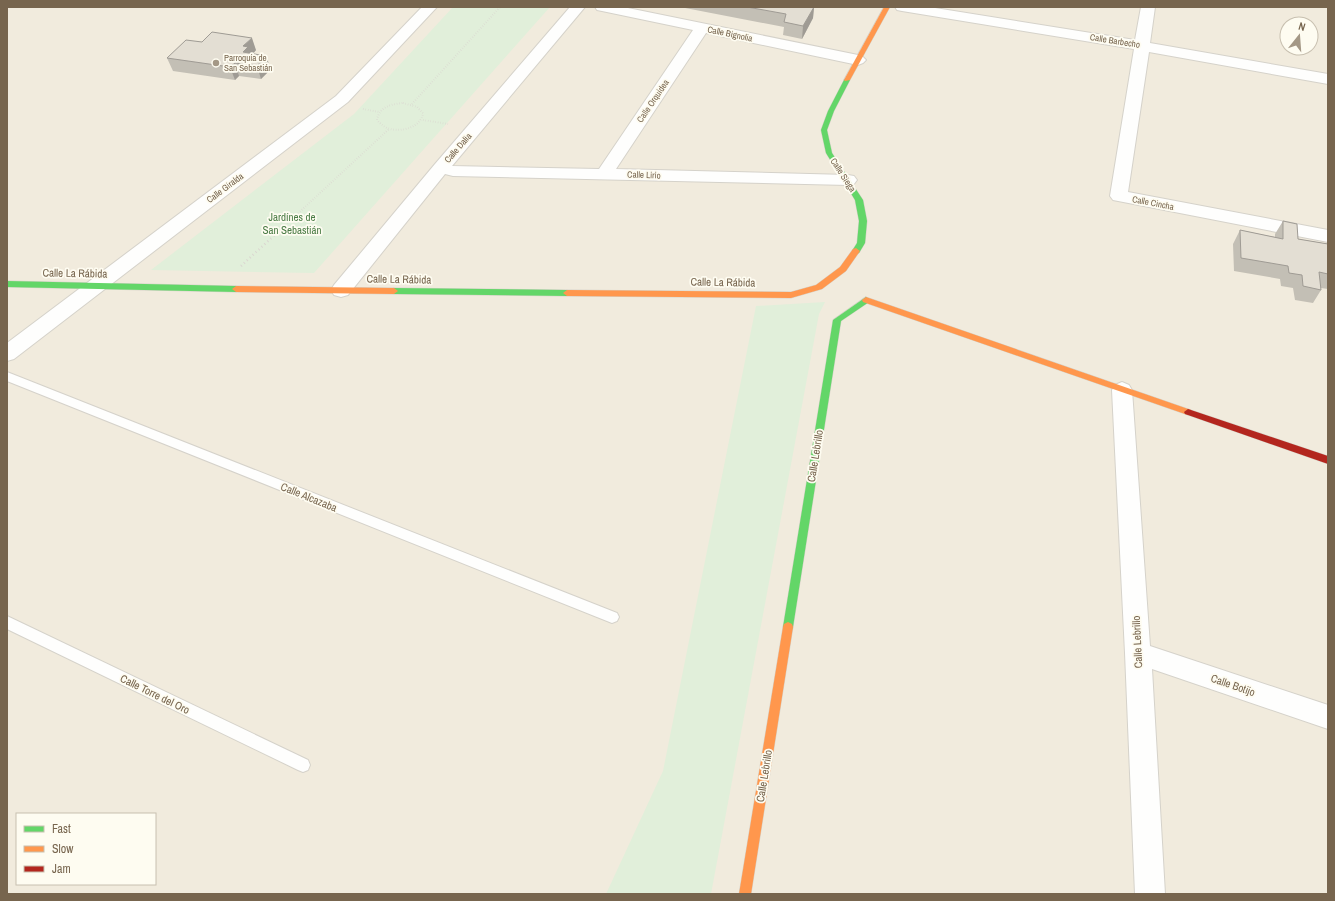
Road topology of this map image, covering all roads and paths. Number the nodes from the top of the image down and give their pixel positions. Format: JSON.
{"nodes":[{"id":1,"x":430,"y":7,"type":"edge"},
{"id":2,"x":500,"y":7,"type":"edge"},
{"id":3,"x":578,"y":7,"type":"edge"},
{"id":4,"x":602,"y":7,"type":"edge"},
{"id":5,"x":887,"y":7,"type":"edge"},
{"id":6,"x":902,"y":7,"type":"edge"},
{"id":7,"x":1148,"y":7,"type":"edge"},
{"id":8,"x":702,"y":28,"type":"junction"},
{"id":9,"x":1142,"y":46,"type":"junction"},
{"id":10,"x":858,"y":60,"type":"junction"},
{"id":11,"x":1328,"y":79,"type":"edge"},
{"id":12,"x":412,"y":104,"type":"junction"},
{"id":13,"x":389,"y":129,"type":"junction"},
{"id":14,"x":441,"y":168,"type":"junction"},
{"id":15,"x":604,"y":174,"type":"junction"},
{"id":16,"x":848,"y":180,"type":"junction"},
{"id":17,"x":1328,"y":236,"type":"edge"},
{"id":18,"x":235,"y":271,"type":"dead end"},
{"id":19,"x":7,"y":284,"type":"edge"},
{"id":20,"x":97,"y":286,"type":"junction"},
{"id":21,"x":341,"y":290,"type":"junction"},
{"id":22,"x":791,"y":295,"type":"joint"},
{"id":23,"x":7,"y":354,"type":"edge"},
{"id":24,"x":7,"y":376,"type":"edge"},
{"id":25,"x":1122,"y":390,"type":"junction"},
{"id":26,"x":1328,"y":460,"type":"edge"},
{"id":27,"x":612,"y":617,"type":"dead end"},
{"id":28,"x":7,"y":622,"type":"edge"},
{"id":29,"x":1138,"y":653,"type":"junction"},
{"id":30,"x":1328,"y":717,"type":"edge"},
{"id":31,"x":303,"y":765,"type":"dead end"},
{"id":32,"x":745,"y":894,"type":"edge"},
{"id":33,"x":1150,"y":894,"type":"edge"}],
"edges":[{"from":1,"to":20,"type":"street","name":"Calle Giralda"},
{"from":2,"to":12,"type":"path"},
{"from":3,"to":14,"type":"street","name":"Calle Dalia"},
{"from":4,"to":8,"type":"street","name":"Calle Bignolia"},
{"from":5,"to":10,"type":"street","name":"Calle Siega"},
{"from":6,"to":9,"type":"street","name":"Calle Barbecho"},
{"from":7,"to":9,"type":"street","name":"Calle Cincha"},
{"from":8,"to":10,"type":"street","name":"Calle Bignolia"},
{"from":8,"to":15,"type":"street","name":"Calle Orquídea"},
{"from":9,"to":11,"type":"street","name":"Calle Barbecho"},
{"from":9,"to":17,"type":"street","name":"Calle Cincha"},
{"from":10,"to":16,"type":"street","name":"Calle Siega"},
{"from":12,"to":13,"type":"path"},
{"from":12,"to":13,"type":"path"},
{"from":13,"to":18,"type":"path"},
{"from":14,"to":15,"type":"street","name":"Calle Lirio"},
{"from":14,"to":21,"type":"street","name":"Calle Dalia"},
{"from":15,"to":16,"type":"street","name":"Calle Lirio"},
{"from":16,"to":22,"type":"street","name":"Calle Siega"},
{"from":19,"to":20,"type":"street","name":"Calle La Rábida"},
{"from":20,"to":21,"type":"street","name":"Calle La Rábida"},
{"from":20,"to":23,"type":"street","name":"Calle Giralda"},
{"from":21,"to":22,"type":"street","name":"Calle La Rábida"},
{"from":24,"to":27,"type":"lane","name":"Calle Alcazaba"},
{"from":25,"to":26,"type":"street","name":"Calle Lebrillo"},
{"from":25,"to":29,"type":"street","name":"Calle Lebrillo"},
{"from":25,"to":32,"type":"street","name":"Calle Lebrillo"},
{"from":28,"to":31,"type":"lane","name":"Calle Torre del Oro"},
{"from":29,"to":30,"type":"street","name":"Calle Botijo"},
{"from":29,"to":33,"type":"street","name":"Calle Lebrillo"}]}
